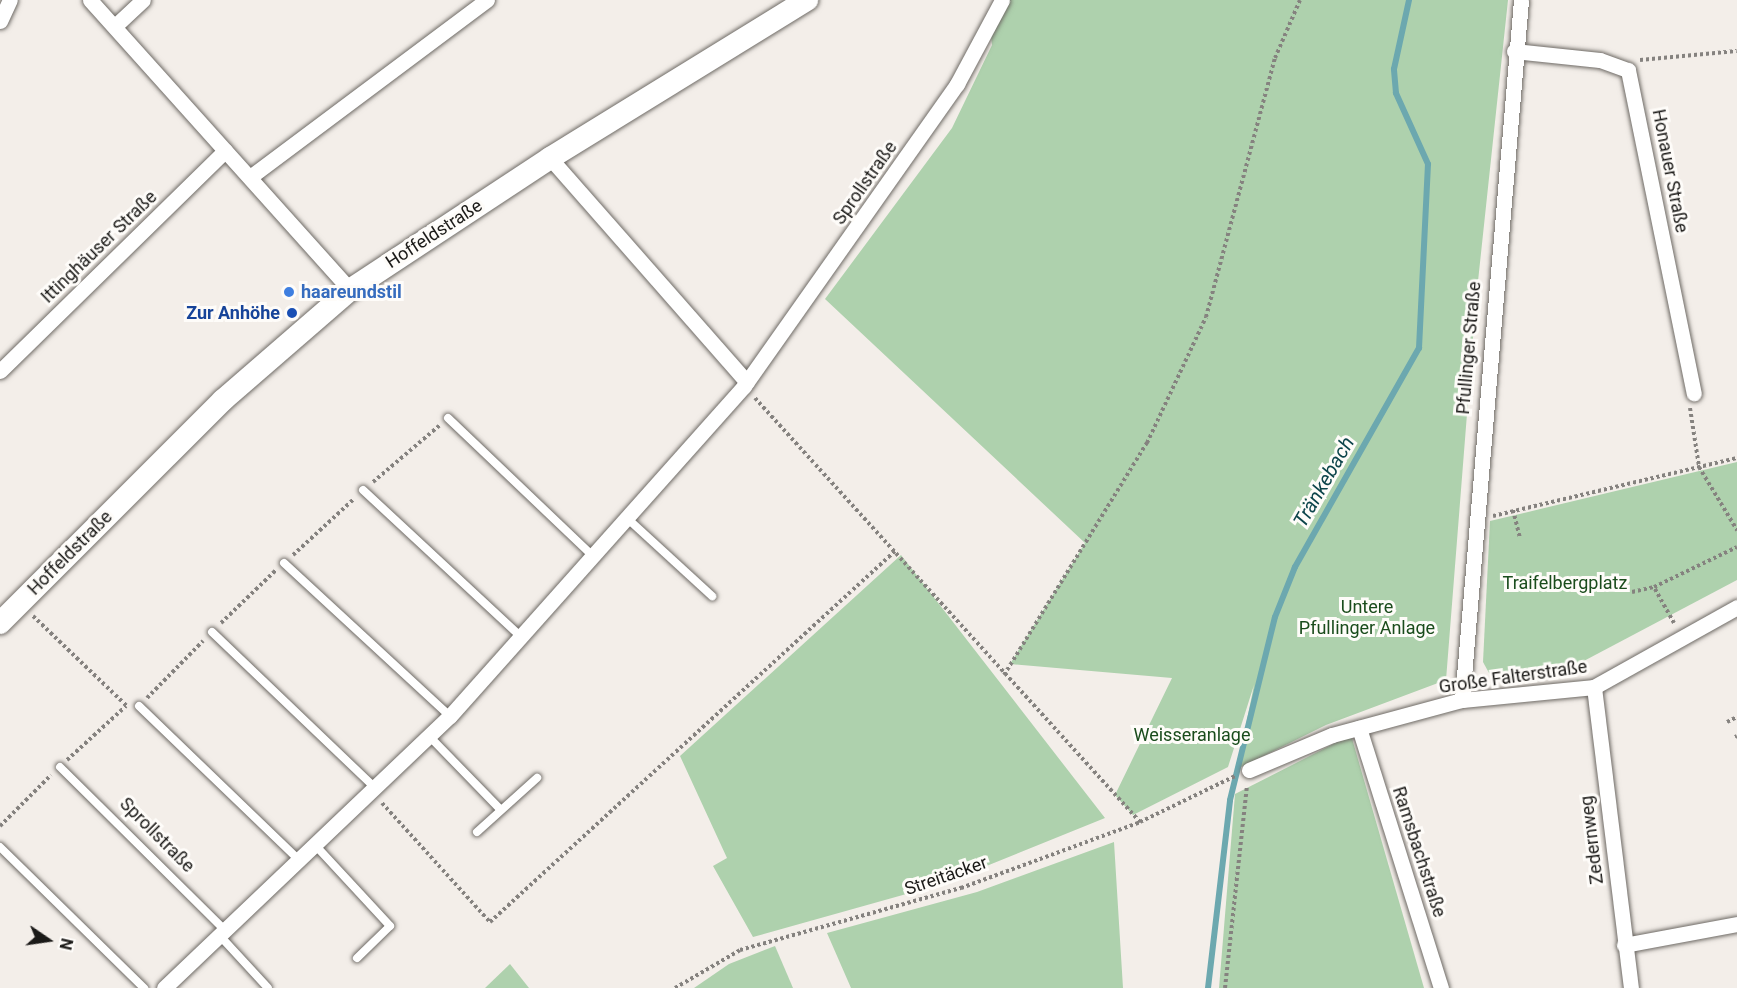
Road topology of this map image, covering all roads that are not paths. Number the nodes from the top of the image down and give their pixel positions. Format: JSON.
{"nodes":[{"id":1,"x":90,"y":0,"type":"edge"},
{"id":2,"x":144,"y":0,"type":"edge"},
{"id":3,"x":487,"y":0,"type":"edge"},
{"id":4,"x":807,"y":0,"type":"edge"},
{"id":5,"x":1002,"y":0,"type":"edge"},
{"id":6,"x":1521,"y":0,"type":"edge"},
{"id":7,"x":115,"y":26,"type":"junction"},
{"id":8,"x":1514,"y":51,"type":"junction"},
{"id":9,"x":225,"y":151,"type":"junction"},
{"id":10,"x":550,"y":158,"type":"junction"},
{"id":11,"x":250,"y":177,"type":"junction"},
{"id":12,"x":350,"y":290,"type":"junction"},
{"id":13,"x":0,"y":371,"type":"edge"},
{"id":14,"x":746,"y":384,"type":"junction"},
{"id":15,"x":1694,"y":393,"type":"road end"},
{"id":16,"x":448,"y":418,"type":"road end"},
{"id":17,"x":363,"y":490,"type":"road end"},
{"id":18,"x":629,"y":520,"type":"junction"},
{"id":19,"x":595,"y":558,"type":"junction"},
{"id":20,"x":284,"y":563,"type":"dead end"},
{"id":21,"x":712,"y":596,"type":"dead end"},
{"id":22,"x":1737,"y":607,"type":"edge"},
{"id":23,"x":0,"y":623,"type":"edge"},
{"id":24,"x":212,"y":632,"type":"road end"},
{"id":25,"x":522,"y":638,"type":"junction"},
{"id":26,"x":1594,"y":687,"type":"junction"},
{"id":27,"x":1462,"y":700,"type":"junction"},
{"id":28,"x":139,"y":706,"type":"road end"},
{"id":29,"x":450,"y":716,"type":"junction"},
{"id":30,"x":1359,"y":728,"type":"junction"},
{"id":31,"x":429,"y":736,"type":"junction"},
{"id":32,"x":60,"y":767,"type":"road end"},
{"id":33,"x":1249,"y":770,"type":"road end"},
{"id":34,"x":537,"y":778,"type":"dead end"},
{"id":35,"x":376,"y":789,"type":"junction"},
{"id":36,"x":501,"y":810,"type":"junction"},
{"id":37,"x":477,"y":832,"type":"dead end"},
{"id":38,"x":316,"y":846,"type":"junction"},
{"id":39,"x":0,"y":847,"type":"edge"},
{"id":40,"x":301,"y":861,"type":"junction"},
{"id":41,"x":1737,"y":924,"type":"edge"},
{"id":42,"x":224,"y":934,"type":"junction"},
{"id":43,"x":1624,"y":945,"type":"junction"},
{"id":44,"x":357,"y":958,"type":"dead end"},
{"id":45,"x":144,"y":988,"type":"edge"},
{"id":46,"x":164,"y":988,"type":"edge"},
{"id":47,"x":268,"y":988,"type":"edge"},
{"id":48,"x":1441,"y":988,"type":"edge"},
{"id":49,"x":1631,"y":988,"type":"edge"}],
"edges":[{"from":1,"to":7,"type":"street"},
{"from":2,"to":7,"type":"street"},
{"from":3,"to":11,"type":"street"},
{"from":4,"to":10,"type":"street","name":"Hoffeldstraße"},
{"from":5,"to":14,"type":"street","name":"Sprollstraße"},
{"from":6,"to":8,"type":"street","name":"Pfullinger Straße"},
{"from":7,"to":9,"type":"street"},
{"from":8,"to":15,"type":"street","name":"Honauer Straße"},
{"from":8,"to":27,"type":"street","name":"Pfullinger Straße"},
{"from":9,"to":11,"type":"street"},
{"from":9,"to":13,"type":"street","name":"Ittinghäuser Straße"},
{"from":10,"to":12,"type":"street","name":"Hoffeldstraße"},
{"from":10,"to":14,"type":"street"},
{"from":11,"to":12,"type":"street"},
{"from":12,"to":23,"type":"street","name":"Hoffeldstraße"},
{"from":14,"to":18,"type":"street","name":"Sprollstraße"},
{"from":16,"to":19,"type":"lane"},
{"from":17,"to":25,"type":"lane"},
{"from":18,"to":19,"type":"street","name":"Sprollstraße"},
{"from":18,"to":21,"type":"lane"},
{"from":19,"to":25,"type":"street","name":"Sprollstraße"},
{"from":20,"to":29,"type":"lane"},
{"from":22,"to":26,"type":"street","name":"Große Falterstraße"},
{"from":24,"to":35,"type":"lane"},
{"from":25,"to":29,"type":"street","name":"Sprollstraße"},
{"from":26,"to":27,"type":"street","name":"Große Falterstraße"},
{"from":26,"to":43,"type":"street","name":"Zedernweg"},
{"from":27,"to":30,"type":"street","name":"Große Falterstraße"},
{"from":28,"to":40,"type":"lane"},
{"from":29,"to":31,"type":"street","name":"Sprollstraße"},
{"from":30,"to":33,"type":"street","name":"Große Falterstraße"},
{"from":30,"to":48,"type":"street","name":"Ramsbachstraße"},
{"from":31,"to":35,"type":"street","name":"Sprollstraße"},
{"from":31,"to":36,"type":"lane"},
{"from":32,"to":42,"type":"lane","name":"Sprollstraße"},
{"from":34,"to":36,"type":"lane"},
{"from":35,"to":38,"type":"street","name":"Sprollstraße"},
{"from":36,"to":37,"type":"lane"},
{"from":38,"to":40,"type":"street","name":"Sprollstraße"},
{"from":38,"to":44,"type":"lane"},
{"from":39,"to":45,"type":"lane"},
{"from":40,"to":42,"type":"street","name":"Sprollstraße"},
{"from":41,"to":43,"type":"street"},
{"from":42,"to":46,"type":"street","name":"Sprollstraße"},
{"from":42,"to":47,"type":"lane"},
{"from":43,"to":49,"type":"street","name":"Zedernweg"}]}
